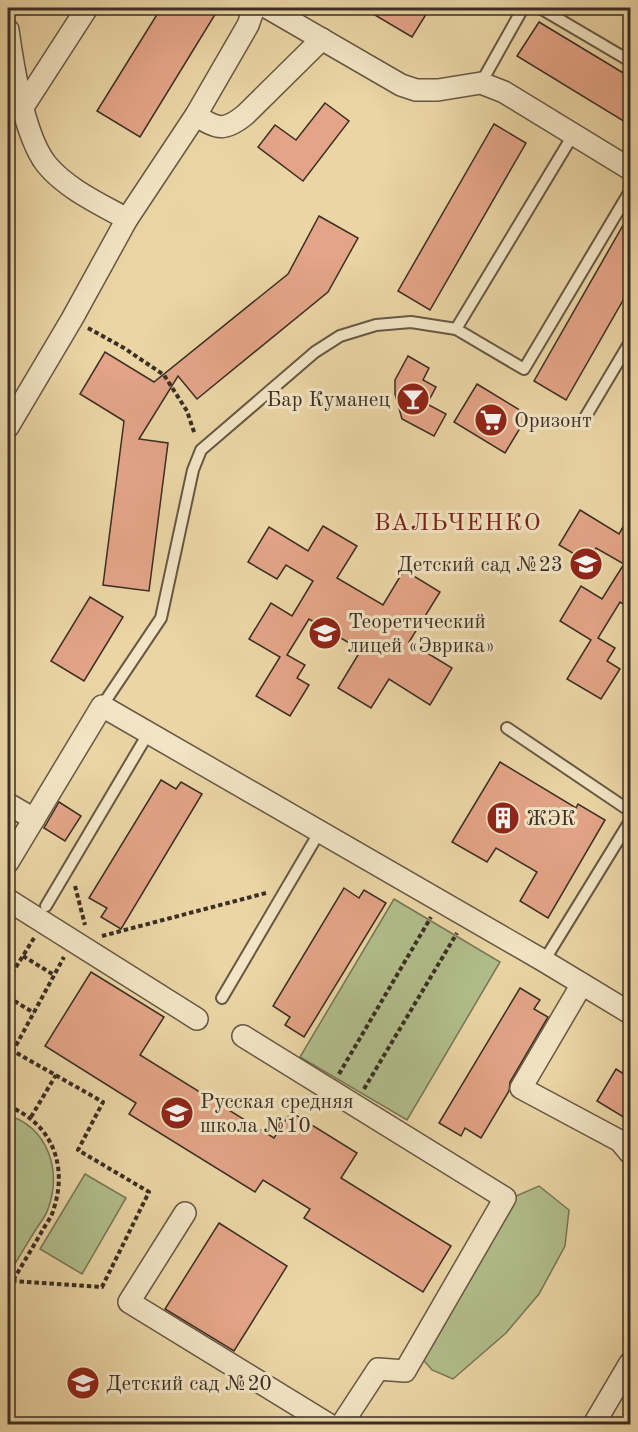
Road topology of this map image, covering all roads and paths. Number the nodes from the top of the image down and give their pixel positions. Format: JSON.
{"nodes":[{"id":1,"x":87,"y":8,"type":"edge"},
{"id":2,"x":254,"y":8,"type":"edge"},
{"id":3,"x":268,"y":8,"type":"edge"},
{"id":4,"x":523,"y":8,"type":"edge"},
{"id":5,"x":540,"y":8,"type":"edge"},
{"id":6,"x":8,"y":30,"type":"edge"},
{"id":7,"x":322,"y":39,"type":"junction"},
{"id":8,"x":630,"y":61,"type":"edge"},
{"id":9,"x":481,"y":83,"type":"junction"},
{"id":10,"x":23,"y":107,"type":"junction"},
{"id":11,"x":196,"y":115,"type":"junction"},
{"id":12,"x":573,"y":135,"type":"junction"},
{"id":13,"x":630,"y":169,"type":"edge"},
{"id":14,"x":630,"y":191,"type":"edge"},
{"id":15,"x":127,"y":219,"type":"junction"},
{"id":16,"x":72,"y":319,"type":"junction"},
{"id":17,"x":456,"y":328,"type":"junction"},
{"id":18,"x":630,"y":342,"type":"edge"},
{"id":19,"x":586,"y":416,"type":"dead end"},
{"id":20,"x":8,"y":427,"type":"edge"},
{"id":21,"x":201,"y":450,"type":"junction"},
{"id":22,"x":102,"y":706,"type":"junction"},
{"id":23,"x":507,"y":728,"type":"dead end"},
{"id":24,"x":149,"y":732,"type":"junction"},
{"id":25,"x":8,"y":804,"type":"edge"},
{"id":26,"x":630,"y":812,"type":"edge"},
{"id":27,"x":34,"y":819,"type":"junction"},
{"id":28,"x":630,"y":821,"type":"edge"},
{"id":29,"x":320,"y":831,"type":"junction"},
{"id":30,"x":8,"y":862,"type":"edge"},
{"id":31,"x":70,"y":868,"type":"junction"},
{"id":32,"x":287,"y":888,"type":"junction"},
{"id":33,"x":8,"y":900,"type":"edge"},
{"id":34,"x":440,"y":901,"type":"junction"},
{"id":35,"x":45,"y":914,"type":"junction"},
{"id":36,"x":466,"y":917,"type":"junction"},
{"id":37,"x":80,"y":935,"type":"junction"},
{"id":38,"x":100,"y":937,"type":"dead end"},
{"id":39,"x":22,"y":956,"type":"junction"},
{"id":40,"x":544,"y":960,"type":"junction"},
{"id":41,"x":54,"y":975,"type":"junction"},
{"id":42,"x":8,"y":980,"type":"edge"},
{"id":43,"x":582,"y":984,"type":"junction"},
{"id":44,"x":8,"y":997,"type":"edge"},
{"id":45,"x":222,"y":998,"type":"dead end"},
{"id":46,"x":34,"y":1013,"type":"junction"},
{"id":47,"x":630,"y":1013,"type":"edge"},
{"id":48,"x":197,"y":1019,"type":"dead end"},
{"id":49,"x":243,"y":1036,"type":"dead end"},
{"id":50,"x":56,"y":1075,"type":"junction"},
{"id":51,"x":336,"y":1078,"type":"dead end"},
{"id":52,"x":361,"y":1093,"type":"dead end"},
{"id":53,"x":8,"y":1106,"type":"edge"},
{"id":54,"x":31,"y":1117,"type":"junction"},
{"id":55,"x":630,"y":1153,"type":"edge"},
{"id":56,"x":185,"y":1213,"type":"dead end"},
{"id":57,"x":12,"y":1281,"type":"junction"},
{"id":58,"x":8,"y":1289,"type":"edge"},
{"id":59,"x":630,"y":1364,"type":"edge"},
{"id":60,"x":327,"y":1425,"type":"edge"},
{"id":61,"x":342,"y":1425,"type":"edge"},
{"id":62,"x":594,"y":1425,"type":"edge"}],
"edges":[{"from":1,"to":10,"type":"street"},
{"from":2,"to":11,"type":"street"},
{"from":3,"to":7,"type":"street"},
{"from":4,"to":9,"type":"lane"},
{"from":5,"to":8,"type":"lane"},
{"from":6,"to":10,"type":"street"},
{"from":7,"to":9,"type":"street"},
{"from":7,"to":11,"type":"street"},
{"from":9,"to":12,"type":"street"},
{"from":10,"to":15,"type":"street"},
{"from":11,"to":15,"type":"street"},
{"from":12,"to":13,"type":"street"},
{"from":12,"to":17,"type":"lane"},
{"from":14,"to":17,"type":"lane"},
{"from":15,"to":16,"type":"street"},
{"from":16,"to":20,"type":"street"},
{"from":16,"to":21,"type":"path"},
{"from":17,"to":21,"type":"lane"},
{"from":18,"to":19,"type":"lane"},
{"from":21,"to":22,"type":"lane"},
{"from":22,"to":24,"type":"street"},
{"from":22,"to":27,"type":"street"},
{"from":23,"to":26,"type":"lane"},
{"from":24,"to":29,"type":"street"},
{"from":24,"to":31,"type":"lane"},
{"from":25,"to":27,"type":"street"},
{"from":27,"to":30,"type":"street"},
{"from":28,"to":40,"type":"lane"},
{"from":29,"to":32,"type":"lane"},
{"from":29,"to":34,"type":"street"},
{"from":31,"to":35,"type":"lane"},
{"from":31,"to":37,"type":"path"},
{"from":32,"to":38,"type":"path"},
{"from":32,"to":45,"type":"lane"},
{"from":33,"to":35,"type":"street"},
{"from":34,"to":36,"type":"street"},
{"from":34,"to":51,"type":"path"},
{"from":35,"to":37,"type":"street"},
{"from":35,"to":39,"type":"path"},
{"from":36,"to":40,"type":"street"},
{"from":36,"to":52,"type":"path"},
{"from":37,"to":41,"type":"path"},
{"from":37,"to":48,"type":"street"},
{"from":39,"to":41,"type":"path"},
{"from":39,"to":42,"type":"path"},
{"from":40,"to":43,"type":"street"},
{"from":41,"to":46,"type":"path"},
{"from":43,"to":47,"type":"street"},
{"from":43,"to":55,"type":"street"},
{"from":44,"to":46,"type":"path"},
{"from":46,"to":50,"type":"path"},
{"from":49,"to":61,"type":"street"},
{"from":50,"to":54,"type":"path"},
{"from":50,"to":57,"type":"path"},
{"from":53,"to":54,"type":"path"},
{"from":54,"to":57,"type":"path"},
{"from":56,"to":60,"type":"street"},
{"from":57,"to":58,"type":"path"},
{"from":59,"to":62,"type":"street"}]}
